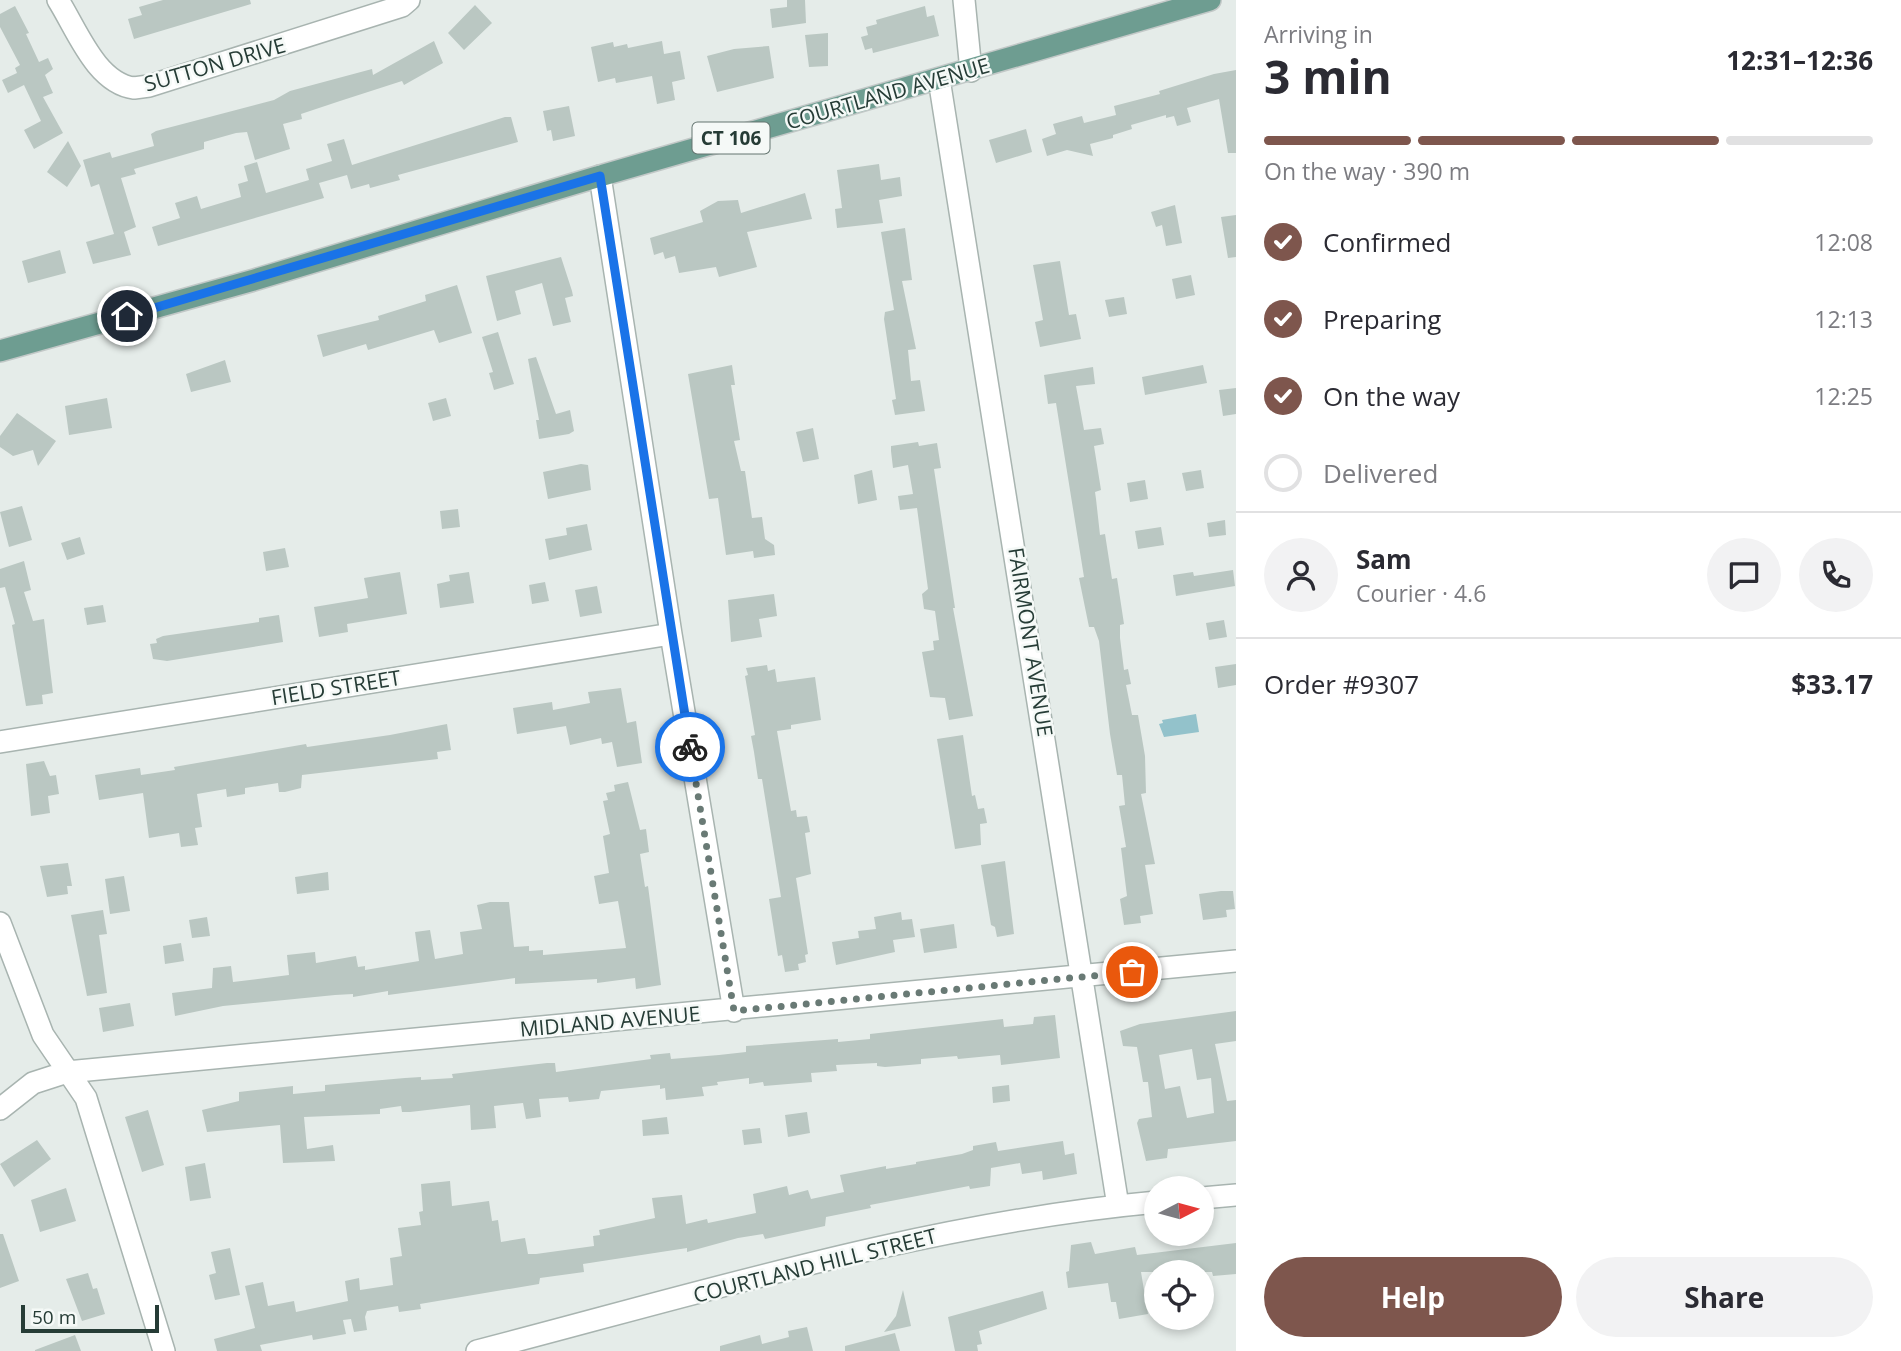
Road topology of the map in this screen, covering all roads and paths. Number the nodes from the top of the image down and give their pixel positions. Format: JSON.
{"nodes":[{"id":1,"x":58,"y":0,"type":"edge"},
{"id":2,"x":409,"y":0,"type":"edge"},
{"id":3,"x":964,"y":0,"type":"edge"},
{"id":4,"x":1210,"y":0,"type":"edge"},
{"id":5,"x":971,"y":71,"type":"junction"},
{"id":6,"x":939,"y":79,"type":"junction"},
{"id":7,"x":600,"y":176,"type":"junction"},
{"id":8,"x":0,"y":351,"type":"edge"},
{"id":9,"x":671,"y":634,"type":"junction"},
{"id":10,"x":0,"y":742,"type":"edge"},
{"id":11,"x":0,"y":925,"type":"edge"},
{"id":12,"x":1236,"y":961,"type":"edge"},
{"id":13,"x":1084,"y":976,"type":"junction"},
{"id":14,"x":734,"y":1011,"type":"junction"},
{"id":15,"x":67,"y":1072,"type":"junction"},
{"id":16,"x":0,"y":1109,"type":"edge"},
{"id":17,"x":1236,"y":1195,"type":"edge"},
{"id":18,"x":1214,"y":1197,"type":"edge"},
{"id":19,"x":1144,"y":1203,"type":"edge"},
{"id":20,"x":1118,"y":1206,"type":"junction"},
{"id":21,"x":164,"y":1351,"type":"edge"},
{"id":22,"x":477,"y":1351,"type":"edge"}],
"edges":[{"from":1,"to":2,"type":"street","name":"SUTTON DRIVE"},
{"from":3,"to":5,"type":"street"},
{"from":4,"to":5,"type":"main road","name":"COURTLAND AVENUE","number":"CT 106"},
{"from":5,"to":6,"type":"main road","name":"COURTLAND AVENUE","number":"CT 106"},
{"from":6,"to":7,"type":"main road","name":"COURTLAND AVENUE","number":"CT 106"},
{"from":6,"to":13,"type":"street","name":"FAIRMONT AVENUE"},
{"from":7,"to":8,"type":"main road","name":"COURTLAND AVENUE","number":"CT 106"},
{"from":7,"to":9,"type":"street"},
{"from":9,"to":10,"type":"street","name":"FIELD STREET"},
{"from":9,"to":14,"type":"street"},
{"from":11,"to":15,"type":"street"},
{"from":12,"to":13,"type":"street","name":"MIDLAND AVENUE"},
{"from":13,"to":14,"type":"street","name":"MIDLAND AVENUE"},
{"from":13,"to":20,"type":"street","name":"FAIRMONT AVENUE"},
{"from":14,"to":15,"type":"street","name":"MIDLAND AVENUE"},
{"from":15,"to":16,"type":"street","name":"MIDLAND AVENUE"},
{"from":15,"to":21,"type":"street"},
{"from":17,"to":18,"type":"street"},
{"from":19,"to":20,"type":"street","name":"COURTLAND HILL STREET"},
{"from":20,"to":22,"type":"street","name":"COURTLAND HILL STREET"}]}
